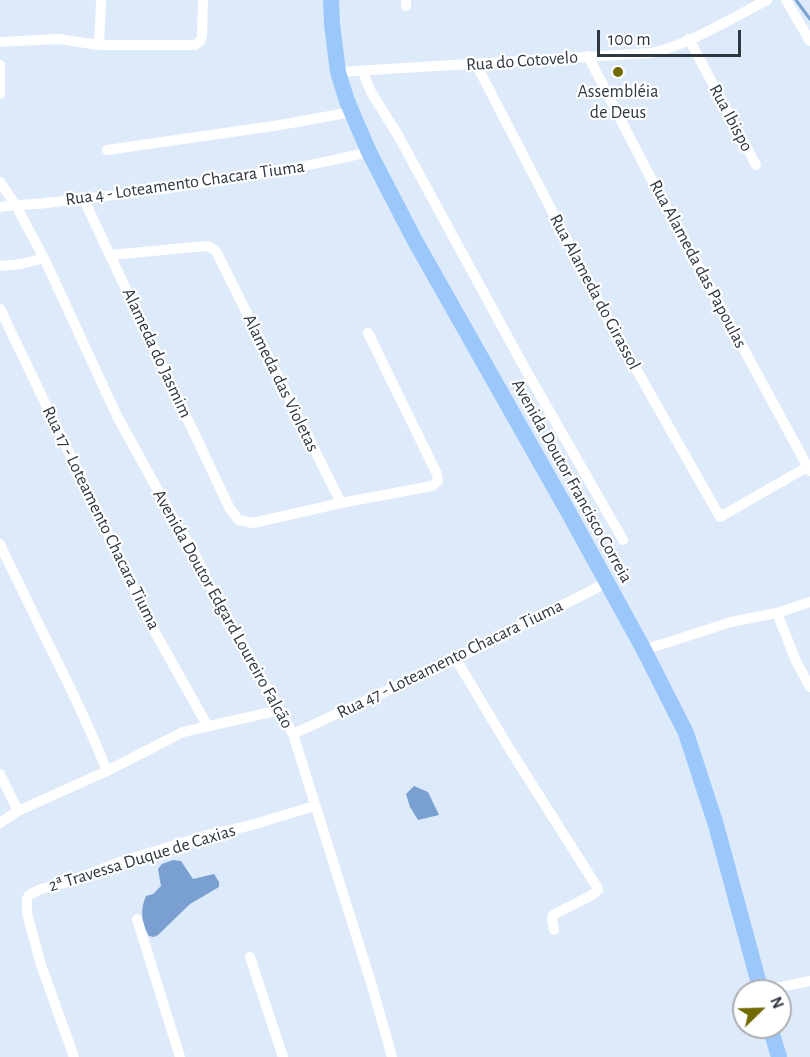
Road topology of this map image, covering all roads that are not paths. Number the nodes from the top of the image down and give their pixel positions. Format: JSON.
{"nodes":[{"id":1,"x":101,"y":0,"type":"edge"},
{"id":2,"x":203,"y":0,"type":"edge"},
{"id":3,"x":331,"y":0,"type":"edge"},
{"id":4,"x":767,"y":0,"type":"edge"},
{"id":5,"x":786,"y":0,"type":"edge"},
{"id":6,"x":689,"y":39,"type":"junction"},
{"id":7,"x":810,"y":41,"type":"edge"},
{"id":8,"x":0,"y":42,"type":"edge"},
{"id":9,"x":99,"y":45,"type":"junction"},
{"id":10,"x":588,"y":56,"type":"junction"},
{"id":11,"x":476,"y":64,"type":"junction"},
{"id":12,"x":0,"y":65,"type":"edge"},
{"id":13,"x":362,"y":70,"type":"junction"},
{"id":14,"x":338,"y":72,"type":"junction"},
{"id":15,"x":0,"y":94,"type":"edge"},
{"id":16,"x":352,"y":112,"type":"junction"},
{"id":17,"x":107,"y":150,"type":"dead end"},
{"id":18,"x":369,"y":152,"type":"junction"},
{"id":19,"x":756,"y":165,"type":"dead end"},
{"id":20,"x":0,"y":182,"type":"edge"},
{"id":21,"x":83,"y":198,"type":"junction"},
{"id":22,"x":15,"y":204,"type":"junction"},
{"id":23,"x":0,"y":207,"type":"edge"},
{"id":24,"x":111,"y":255,"type":"junction"},
{"id":25,"x":44,"y":258,"type":"junction"},
{"id":26,"x":0,"y":266,"type":"edge"},
{"id":27,"x":0,"y":309,"type":"edge"},
{"id":28,"x":368,"y":333,"type":"dead end"},
{"id":29,"x":809,"y":469,"type":"edge"},
{"id":30,"x":341,"y":503,"type":"junction"},
{"id":31,"x":623,"y":540,"type":"dead end"},
{"id":32,"x":0,"y":544,"type":"edge"},
{"id":33,"x":606,"y":583,"type":"junction"},
{"id":34,"x":810,"y":602,"type":"edge"},
{"id":35,"x":777,"y":614,"type":"junction"},
{"id":36,"x":644,"y":650,"type":"junction"},
{"id":37,"x":456,"y":659,"type":"junction"},
{"id":38,"x":810,"y":687,"type":"edge"},
{"id":39,"x":280,"y":710,"type":"junction"},
{"id":40,"x":207,"y":725,"type":"junction"},
{"id":41,"x":293,"y":734,"type":"junction"},
{"id":42,"x":107,"y":771,"type":"junction"},
{"id":43,"x":0,"y":774,"type":"edge"},
{"id":44,"x":314,"y":806,"type":"junction"},
{"id":45,"x":18,"y":811,"type":"junction"},
{"id":46,"x":0,"y":823,"type":"edge"},
{"id":47,"x":137,"y":919,"type":"dead end"},
{"id":48,"x":554,"y":930,"type":"dead end"},
{"id":49,"x":250,"y":957,"type":"dead end"},
{"id":50,"x":759,"y":979,"type":"edge"},
{"id":51,"x":810,"y":981,"type":"edge"},
{"id":52,"x":792,"y":985,"type":"edge"},
{"id":53,"x":774,"y":1039,"type":"edge"},
{"id":54,"x":74,"y":1057,"type":"edge"},
{"id":55,"x":180,"y":1057,"type":"edge"},
{"id":56,"x":283,"y":1057,"type":"edge"},
{"id":57,"x":392,"y":1057,"type":"edge"},
{"id":58,"x":779,"y":1057,"type":"edge"}],
"edges":[{"from":1,"to":9,"type":"street"},
{"from":2,"to":9,"type":"street"},
{"from":3,"to":14,"type":"main road","name":"Avenida Doutor Francisco Correia"},
{"from":4,"to":6,"type":"street","name":"Rua do Cotovelo"},
{"from":5,"to":7,"type":"street"},
{"from":6,"to":10,"type":"street","name":"Rua do Cotovelo"},
{"from":6,"to":19,"type":"street","name":"Rua Ibispo"},
{"from":8,"to":9,"type":"street"},
{"from":10,"to":11,"type":"street","name":"Rua do Cotovelo"},
{"from":10,"to":29,"type":"street","name":"Rua Alameda das Papoulas"},
{"from":11,"to":13,"type":"street","name":"Rua do Cotovelo"},
{"from":11,"to":29,"type":"street","name":"Rua Alameda do Girassol"},
{"from":12,"to":15,"type":"street"},
{"from":13,"to":14,"type":"street","name":"Rua do Cotovelo"},
{"from":13,"to":31,"type":"street"},
{"from":14,"to":16,"type":"main road","name":"Avenida Doutor Francisco Correia"},
{"from":16,"to":17,"type":"street"},
{"from":16,"to":18,"type":"main road","name":"Avenida Doutor Francisco Correia"},
{"from":18,"to":21,"type":"street","name":"Rua 4 - Loteamento Chacara Tiuma"},
{"from":18,"to":33,"type":"main road","name":"Avenida Doutor Francisco Correia"},
{"from":20,"to":22,"type":"street","name":"Avenida Doutor Edgard Loureiro Falcão"},
{"from":21,"to":22,"type":"street","name":"Rua 4 - Loteamento Chacara Tiuma"},
{"from":21,"to":24,"type":"street","name":"Alameda do Jasmim"},
{"from":22,"to":23,"type":"street","name":"Rua 4 - Loteamento Chacara Tiuma"},
{"from":22,"to":25,"type":"street","name":"Avenida Doutor Edgard Loureiro Falcão"},
{"from":24,"to":30,"type":"street","name":"Alameda das Violetas"},
{"from":24,"to":30,"type":"street","name":"Alameda do Jasmim"},
{"from":25,"to":26,"type":"street"},
{"from":25,"to":39,"type":"street","name":"Avenida Doutor Edgard Loureiro Falcão"},
{"from":27,"to":40,"type":"street","name":"Rua 17 - Loteamento Chacara Tiuma"},
{"from":28,"to":30,"type":"street"},
{"from":32,"to":42,"type":"street"},
{"from":33,"to":36,"type":"main road","name":"Avenida Doutor Francisco Correia"},
{"from":33,"to":37,"type":"street","name":"Rua 47 - Loteamento Chacara Tiuma"},
{"from":34,"to":35,"type":"street"},
{"from":35,"to":36,"type":"street"},
{"from":35,"to":38,"type":"street"},
{"from":36,"to":50,"type":"main road","name":"Avenida Doutor Francisco Correia"},
{"from":37,"to":41,"type":"street","name":"Rua 47 - Loteamento Chacara Tiuma"},
{"from":37,"to":48,"type":"street"},
{"from":39,"to":40,"type":"street"},
{"from":39,"to":41,"type":"street","name":"Avenida Doutor Edgard Loureiro Falcão"},
{"from":40,"to":42,"type":"street"},
{"from":41,"to":44,"type":"street","name":"Avenida Doutor Edgard Loureiro Falcão"},
{"from":42,"to":45,"type":"street"},
{"from":43,"to":45,"type":"street"},
{"from":44,"to":54,"type":"street","name":"2ª Travessa Duque de Caxias"},
{"from":44,"to":57,"type":"street","name":"Avenida Doutor Edgard Loureiro Falcão"},
{"from":45,"to":46,"type":"street"},
{"from":47,"to":55,"type":"street"},
{"from":49,"to":56,"type":"street"},
{"from":51,"to":52,"type":"street"},
{"from":53,"to":58,"type":"main road"}]}
